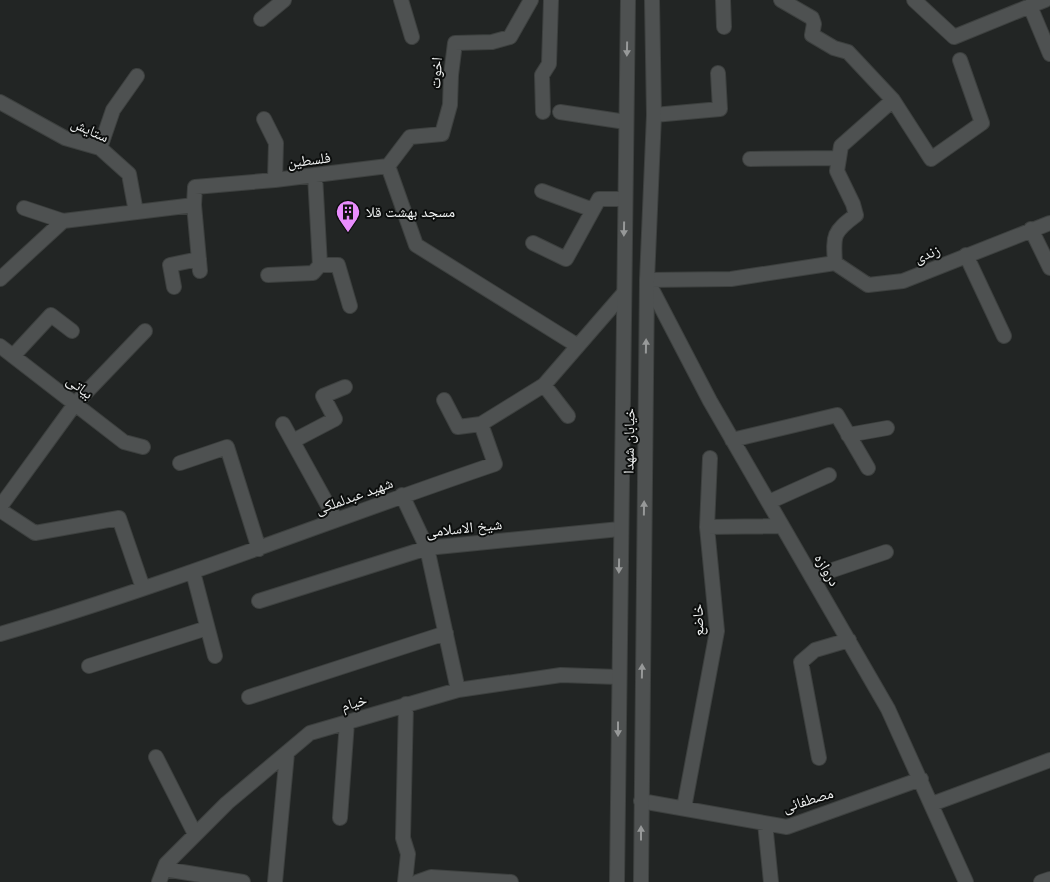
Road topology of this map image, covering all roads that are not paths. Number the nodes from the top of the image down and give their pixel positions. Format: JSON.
{"nodes":[{"id":1,"x":284,"y":0,"type":"edge"},
{"id":2,"x":401,"y":0,"type":"edge"},
{"id":3,"x":531,"y":0,"type":"edge"},
{"id":4,"x":551,"y":0,"type":"edge"},
{"id":5,"x":628,"y":0,"type":"edge"},
{"id":6,"x":652,"y":0,"type":"edge"},
{"id":7,"x":724,"y":0,"type":"edge"},
{"id":8,"x":781,"y":0,"type":"edge"},
{"id":9,"x":914,"y":0,"type":"edge"},
{"id":10,"x":1045,"y":0,"type":"edge"},
{"id":11,"x":1030,"y":6,"type":"junction"},
{"id":12,"x":261,"y":19,"type":"dead end"},
{"id":13,"x":724,"y":27,"type":"dead end"},
{"id":14,"x":412,"y":37,"type":"dead end"},
{"id":15,"x":1050,"y":54,"type":"edge"},
{"id":16,"x":960,"y":60,"type":"dead end"},
{"id":17,"x":718,"y":73,"type":"dead end"},
{"id":18,"x":137,"y":76,"type":"dead end"},
{"id":19,"x":893,"y":100,"type":"junction"},
{"id":20,"x":0,"y":102,"type":"edge"},
{"id":21,"x":543,"y":112,"type":"dead end"},
{"id":22,"x":560,"y":112,"type":"dead end"},
{"id":23,"x":654,"y":115,"type":"junction"},
{"id":24,"x":264,"y":119,"type":"dead end"},
{"id":25,"x":626,"y":122,"type":"junction"},
{"id":26,"x":100,"y":148,"type":"junction"},
{"id":27,"x":840,"y":158,"type":"junction"},
{"id":28,"x":750,"y":159,"type":"dead end"},
{"id":29,"x":388,"y":166,"type":"junction"},
{"id":30,"x":315,"y":175,"type":"junction"},
{"id":31,"x":275,"y":180,"type":"junction"},
{"id":32,"x":542,"y":191,"type":"dead end"},
{"id":33,"x":625,"y":199,"type":"junction"},
{"id":34,"x":194,"y":205,"type":"junction"},
{"id":35,"x":24,"y":208,"type":"dead end"},
{"id":36,"x":593,"y":210,"type":"junction"},
{"id":37,"x":136,"y":212,"type":"junction"},
{"id":38,"x":63,"y":221,"type":"junction"},
{"id":39,"x":1050,"y":223,"type":"edge"},
{"id":40,"x":1031,"y":229,"type":"junction"},
{"id":41,"x":533,"y":243,"type":"dead end"},
{"id":42,"x":966,"y":255,"type":"junction"},
{"id":43,"x":835,"y":263,"type":"junction"},
{"id":44,"x":320,"y":266,"type":"junction"},
{"id":45,"x":1050,"y":268,"type":"edge"},
{"id":46,"x":268,"y":276,"type":"dead end"},
{"id":47,"x":0,"y":279,"type":"edge"},
{"id":48,"x":647,"y":280,"type":"junction"},
{"id":49,"x":174,"y":287,"type":"dead end"},
{"id":50,"x":624,"y":294,"type":"junction"},
{"id":51,"x":350,"y":306,"type":"dead end"},
{"id":52,"x":72,"y":331,"type":"dead end"},
{"id":53,"x":145,"y":331,"type":"dead end"},
{"id":54,"x":1004,"y":336,"type":"dead end"},
{"id":55,"x":0,"y":346,"type":"edge"},
{"id":56,"x":578,"y":346,"type":"junction"},
{"id":57,"x":13,"y":356,"type":"junction"},
{"id":58,"x":544,"y":385,"type":"junction"},
{"id":59,"x":345,"y":387,"type":"dead end"},
{"id":60,"x":444,"y":400,"type":"dead end"},
{"id":61,"x":75,"y":404,"type":"junction"},
{"id":62,"x":568,"y":416,"type":"dead end"},
{"id":63,"x":283,"y":424,"type":"dead end"},
{"id":64,"x":481,"y":424,"type":"junction"},
{"id":65,"x":887,"y":428,"type":"dead end"},
{"id":66,"x":848,"y":435,"type":"junction"},
{"id":67,"x":732,"y":440,"type":"junction"},
{"id":68,"x":293,"y":441,"type":"junction"},
{"id":69,"x":143,"y":447,"type":"dead end"},
{"id":70,"x":710,"y":458,"type":"dead end"},
{"id":71,"x":180,"y":463,"type":"dead end"},
{"id":72,"x":868,"y":468,"type":"dead end"},
{"id":73,"x":829,"y":475,"type":"dead end"},
{"id":74,"x":402,"y":495,"type":"junction"},
{"id":75,"x":768,"y":502,"type":"junction"},
{"id":76,"x":0,"y":508,"type":"edge"},
{"id":77,"x":336,"y":520,"type":"junction"},
{"id":78,"x":782,"y":526,"type":"junction"},
{"id":79,"x":706,"y":527,"type":"junction"},
{"id":80,"x":620,"y":529,"type":"junction"},
{"id":81,"x":427,"y":548,"type":"junction"},
{"id":82,"x":259,"y":549,"type":"junction"},
{"id":83,"x":886,"y":552,"type":"dead end"},
{"id":84,"x":193,"y":572,"type":"junction"},
{"id":85,"x":812,"y":577,"type":"junction"},
{"id":86,"x":143,"y":588,"type":"junction"},
{"id":87,"x":259,"y":600,"type":"dead end"},
{"id":88,"x":208,"y":628,"type":"junction"},
{"id":89,"x":446,"y":633,"type":"junction"},
{"id":90,"x":0,"y":634,"type":"edge"},
{"id":91,"x":849,"y":640,"type":"junction"},
{"id":92,"x":215,"y":656,"type":"dead end"},
{"id":93,"x":89,"y":666,"type":"dead end"},
{"id":94,"x":618,"y":677,"type":"junction"},
{"id":95,"x":458,"y":690,"type":"junction"},
{"id":96,"x":249,"y":697,"type":"dead end"},
{"id":97,"x":406,"y":704,"type":"junction"},
{"id":98,"x":347,"y":722,"type":"junction"},
{"id":99,"x":287,"y":753,"type":"junction"},
{"id":100,"x":156,"y":757,"type":"dead end"},
{"id":101,"x":819,"y":758,"type":"dead end"},
{"id":102,"x":1050,"y":760,"type":"edge"},
{"id":103,"x":921,"y":779,"type":"junction"},
{"id":104,"x":642,"y":801,"type":"junction"},
{"id":105,"x":932,"y":804,"type":"junction"},
{"id":106,"x":684,"y":808,"type":"junction"},
{"id":107,"x":340,"y":818,"type":"dead end"},
{"id":108,"x":765,"y":823,"type":"junction"},
{"id":109,"x":196,"y":834,"type":"junction"},
{"id":110,"x":158,"y":879,"type":"edge"},
{"id":111,"x":1050,"y":879,"type":"edge"},
{"id":112,"x":243,"y":882,"type":"edge"},
{"id":113,"x":275,"y":882,"type":"edge"},
{"id":114,"x":405,"y":882,"type":"edge"},
{"id":115,"x":417,"y":882,"type":"edge"},
{"id":116,"x":511,"y":882,"type":"edge"},
{"id":117,"x":617,"y":882,"type":"edge"},
{"id":118,"x":641,"y":882,"type":"edge"},
{"id":119,"x":771,"y":882,"type":"edge"},
{"id":120,"x":966,"y":882,"type":"edge"},
{"id":121,"x":1041,"y":882,"type":"edge"}],
"edges":[{"from":1,"to":12,"type":"street"},
{"from":2,"to":14,"type":"street"},
{"from":3,"to":29,"type":"street","name":"اخوت"},
{"from":4,"to":21,"type":"street"},
{"from":5,"to":25,"type":"street","name":"خیابان شهدا","one_way":true},
{"from":6,"to":23,"type":"street","name":"خیابان شهدا"},
{"from":7,"to":13,"type":"street"},
{"from":8,"to":19,"type":"street"},
{"from":9,"to":11,"type":"street"},
{"from":10,"to":11,"type":"street"},
{"from":11,"to":15,"type":"street"},
{"from":16,"to":19,"type":"street"},
{"from":17,"to":23,"type":"street"},
{"from":18,"to":26,"type":"street"},
{"from":19,"to":27,"type":"street"},
{"from":20,"to":26,"type":"street","name":"ستایش"},
{"from":22,"to":25,"type":"street"},
{"from":23,"to":48,"type":"street","name":"خیابان شهدا"},
{"from":24,"to":31,"type":"street"},
{"from":25,"to":33,"type":"street","name":"خیابان شهدا"},
{"from":26,"to":37,"type":"street","name":"ستایش"},
{"from":27,"to":28,"type":"street"},
{"from":27,"to":43,"type":"street"},
{"from":29,"to":30,"type":"street","name":"فلسطین"},
{"from":29,"to":56,"type":"street"},
{"from":30,"to":31,"type":"street","name":"فلسطین"},
{"from":30,"to":44,"type":"street"},
{"from":31,"to":34,"type":"street","name":"فلسطین"},
{"from":32,"to":36,"type":"street"},
{"from":33,"to":36,"type":"street"},
{"from":33,"to":50,"type":"street","name":"خیابان شهدا","one_way":true},
{"from":34,"to":37,"type":"street"},
{"from":34,"to":49,"type":"street"},
{"from":35,"to":38,"type":"street"},
{"from":36,"to":41,"type":"street"},
{"from":37,"to":38,"type":"street"},
{"from":38,"to":47,"type":"street"},
{"from":39,"to":40,"type":"street","name":"زندی"},
{"from":40,"to":42,"type":"street","name":"زندی"},
{"from":40,"to":45,"type":"street"},
{"from":42,"to":43,"type":"street","name":"زندی"},
{"from":42,"to":54,"type":"street"},
{"from":43,"to":48,"type":"street"},
{"from":44,"to":46,"type":"street"},
{"from":44,"to":51,"type":"street"},
{"from":48,"to":67,"type":"street","name":"دروازه"},
{"from":104,"to":48,"type":"street","name":"خیابان شهدا","one_way":true},
{"from":50,"to":56,"type":"street"},
{"from":50,"to":80,"type":"street","name":"خیابان شهدا"},
{"from":52,"to":57,"type":"street"},
{"from":53,"to":61,"type":"street"},
{"from":55,"to":57,"type":"street","name":"بیاتی"},
{"from":56,"to":58,"type":"street"},
{"from":57,"to":61,"type":"street","name":"بیاتی"},
{"from":58,"to":62,"type":"street"},
{"from":58,"to":64,"type":"street"},
{"from":59,"to":68,"type":"street"},
{"from":60,"to":64,"type":"street"},
{"from":61,"to":69,"type":"street","name":"بیاتی"},
{"from":61,"to":76,"type":"street"},
{"from":63,"to":68,"type":"street"},
{"from":64,"to":74,"type":"street","name":"شهید عبدلملکی"},
{"from":65,"to":66,"type":"street"},
{"from":66,"to":67,"type":"street"},
{"from":66,"to":72,"type":"street"},
{"from":67,"to":75,"type":"street","name":"دروازه"},
{"from":68,"to":77,"type":"street"},
{"from":70,"to":79,"type":"street","name":"خاضع"},
{"from":71,"to":82,"type":"street"},
{"from":73,"to":75,"type":"street"},
{"from":74,"to":77,"type":"street","name":"شهید عبدلملکی"},
{"from":74,"to":81,"type":"street"},
{"from":75,"to":78,"type":"street","name":"دروازه"},
{"from":76,"to":86,"type":"street"},
{"from":77,"to":82,"type":"street","name":"شهید عبدلملکی"},
{"from":78,"to":79,"type":"street"},
{"from":78,"to":85,"type":"street","name":"دروازه"},
{"from":79,"to":106,"type":"street","name":"خاضع"},
{"from":80,"to":81,"type":"street","name":"شیخ الاسلامی"},
{"from":80,"to":94,"type":"street","name":"خیابان شهدا","one_way":true},
{"from":81,"to":87,"type":"street","name":"شیخ الاسلامی"},
{"from":81,"to":89,"type":"street"},
{"from":82,"to":84,"type":"street","name":"شهید عبدلملکی"},
{"from":83,"to":85,"type":"street"},
{"from":84,"to":86,"type":"street","name":"شهید عبدلملکی"},
{"from":84,"to":88,"type":"street"},
{"from":85,"to":91,"type":"street","name":"دروازه"},
{"from":86,"to":90,"type":"street","name":"شهید عبدلملکی"},
{"from":88,"to":92,"type":"street"},
{"from":88,"to":93,"type":"street"},
{"from":89,"to":95,"type":"street"},
{"from":89,"to":96,"type":"street"},
{"from":91,"to":101,"type":"street"},
{"from":91,"to":103,"type":"street","name":"دروازه"},
{"from":94,"to":95,"type":"street","name":"خیام"},
{"from":94,"to":117,"type":"street","name":"خیابان شهدا","one_way":true},
{"from":95,"to":97,"type":"street","name":"خیام"},
{"from":97,"to":98,"type":"street","name":"خیام"},
{"from":97,"to":114,"type":"street"},
{"from":98,"to":99,"type":"street","name":"خیام"},
{"from":98,"to":107,"type":"street"},
{"from":99,"to":109,"type":"street","name":"خیام"},
{"from":99,"to":113,"type":"street"},
{"from":100,"to":109,"type":"street"},
{"from":102,"to":105,"type":"street"},
{"from":103,"to":105,"type":"street","name":"دروازه"},
{"from":103,"to":108,"type":"street","name":"مصطفائی"},
{"from":104,"to":106,"type":"street","name":"مصطفائی"},
{"from":118,"to":104,"type":"street","name":"خیابان شهدا","one_way":true},
{"from":105,"to":120,"type":"street","name":"دروازه"},
{"from":106,"to":108,"type":"street","name":"مصطفائی"},
{"from":108,"to":119,"type":"street"},
{"from":109,"to":110,"type":"street","name":"خیام"},
{"from":110,"to":112,"type":"street"},
{"from":111,"to":121,"type":"street"},
{"from":115,"to":116,"type":"street"}]}
